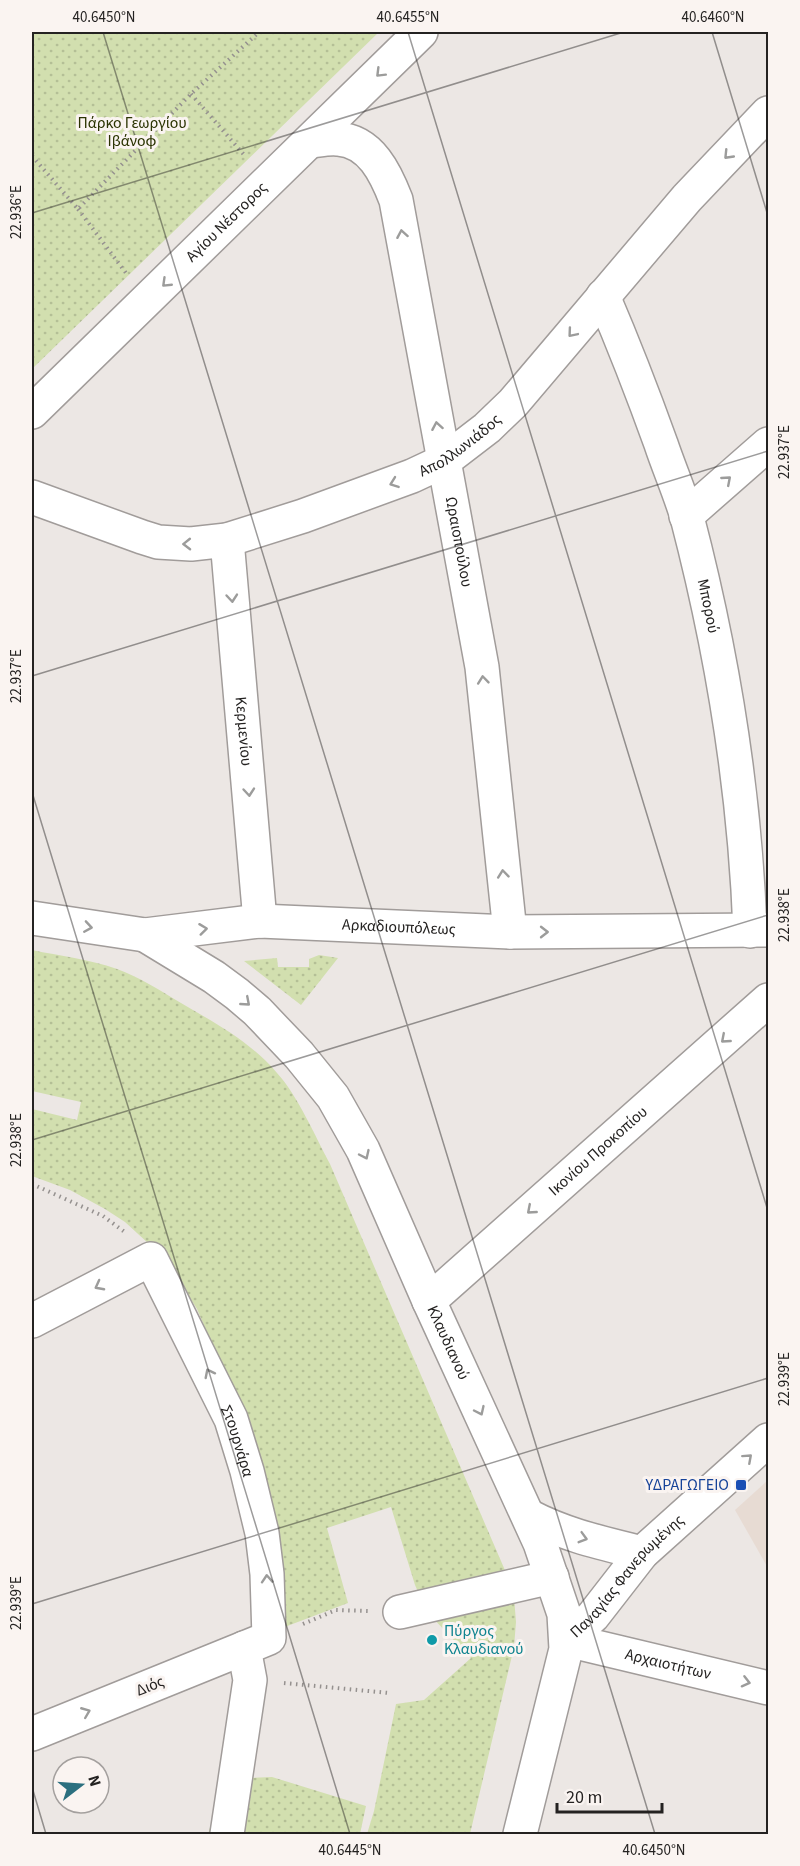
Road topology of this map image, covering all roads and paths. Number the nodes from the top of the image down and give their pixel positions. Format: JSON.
{"nodes":[{"id":1,"x":259,"y":32,"type":"edge"},
{"id":2,"x":422,"y":32,"type":"edge"},
{"id":3,"x":191,"y":94,"type":"junction"},
{"id":4,"x":768,"y":112,"type":"edge"},
{"id":5,"x":310,"y":141,"type":"junction"},
{"id":6,"x":33,"y":160,"type":"edge"},
{"id":7,"x":268,"y":182,"type":"junction"},
{"id":8,"x":78,"y":209,"type":"junction"},
{"id":9,"x":603,"y":296,"type":"junction"},
{"id":10,"x":147,"y":301,"type":"junction"},
{"id":11,"x":32,"y":412,"type":"edge"},
{"id":12,"x":768,"y":444,"type":"edge"},
{"id":13,"x":444,"y":461,"type":"junction"},
{"id":14,"x":32,"y":497,"type":"edge"},
{"id":15,"x":686,"y":516,"type":"junction"},
{"id":16,"x":227,"y":540,"type":"junction"},
{"id":17,"x":32,"y":918,"type":"edge"},
{"id":18,"x":260,"y":921,"type":"junction"},
{"id":19,"x":759,"y":930,"type":"edge"},
{"id":20,"x":510,"y":932,"type":"junction"},
{"id":21,"x":145,"y":935,"type":"junction"},
{"id":22,"x":768,"y":1000,"type":"edge"},
{"id":23,"x":32,"y":1184,"type":"edge"},
{"id":24,"x":151,"y":1259,"type":"junction"},
{"id":25,"x":429,"y":1300,"type":"junction"},
{"id":26,"x":32,"y":1322,"type":"edge"},
{"id":27,"x":768,"y":1440,"type":"edge"},
{"id":28,"x":529,"y":1516,"type":"junction"},
{"id":29,"x":642,"y":1553,"type":"junction"},
{"id":30,"x":552,"y":1577,"type":"junction"},
{"id":31,"x":400,"y":1612,"type":"joint"},
{"id":32,"x":567,"y":1640,"type":"junction"},
{"id":33,"x":256,"y":1643,"type":"junction"},
{"id":34,"x":250,"y":1680,"type":"junction"},
{"id":35,"x":768,"y":1688,"type":"edge"},
{"id":36,"x":389,"y":1693,"type":"dead end"},
{"id":37,"x":32,"y":1734,"type":"edge"},
{"id":38,"x":227,"y":1834,"type":"edge"},
{"id":39,"x":520,"y":1834,"type":"edge"}],
"edges":[{"from":1,"to":3,"type":"path"},
{"from":2,"to":5,"type":"street","name":"Αγίου Νέστορος","one_way":true},
{"from":3,"to":7,"type":"path"},
{"from":3,"to":8,"type":"path"},
{"from":4,"to":9,"type":"street","name":"Απολλωνιάδος","one_way":true},
{"from":5,"to":7,"type":"street","name":"Αγίου Νέστορος"},
{"from":13,"to":5,"type":"street","name":"Ωραιοπούλου","one_way":true},
{"from":6,"to":8,"type":"path"},
{"from":7,"to":10,"type":"street","name":"Αγίου Νέστορος","one_way":true},
{"from":8,"to":10,"type":"path"},
{"from":9,"to":13,"type":"street","name":"Απολλωνιάδος","one_way":true},
{"from":9,"to":15,"type":"street","name":"Μπορού"},
{"from":10,"to":11,"type":"street","name":"Αγίου Νέστορος"},
{"from":15,"to":12,"type":"street","one_way":true},
{"from":13,"to":16,"type":"street","name":"Απολλωνιάδος","one_way":true},
{"from":20,"to":13,"type":"street","name":"Ωραιοπούλου","one_way":true},
{"from":16,"to":14,"type":"street","name":"Απολλωνιάδος","one_way":true},
{"from":15,"to":19,"type":"street","name":"Μπορού"},
{"from":16,"to":18,"type":"street","name":"Κερμενίου","one_way":true},
{"from":17,"to":21,"type":"street","name":"Αρκαδιουπόλεως","one_way":true},
{"from":18,"to":20,"type":"street","name":"Αρκαδιουπόλεως"},
{"from":21,"to":18,"type":"street","name":"Αρκαδιουπόλεως","one_way":true},
{"from":20,"to":19,"type":"street","name":"Αρκαδιουπόλεως","one_way":true},
{"from":21,"to":25,"type":"street","name":"Κλαυδιανού","one_way":true},
{"from":22,"to":25,"type":"street","name":"Ικονίου Προκοπίου","one_way":true},
{"from":23,"to":24,"type":"path"},
{"from":24,"to":26,"type":"street","one_way":true},
{"from":33,"to":24,"type":"street","name":"Στουρνάρα","one_way":true},
{"from":25,"to":28,"type":"street","name":"Κλαυδιανού","one_way":true},
{"from":29,"to":27,"type":"street","name":"Παναγίας Φανερωμένης","one_way":true},
{"from":28,"to":29,"type":"street","one_way":true},
{"from":28,"to":30,"type":"street","name":"Κλαυδιανού"},
{"from":29,"to":32,"type":"street","name":"Παναγίας Φανερωμένης"},
{"from":30,"to":31,"type":"street"},
{"from":30,"to":32,"type":"street","name":"Κλαυδιανού"},
{"from":31,"to":33,"type":"path"},
{"from":32,"to":35,"type":"street","name":"Αρχαιοτήτων","one_way":true},
{"from":32,"to":39,"type":"street","name":"Κλαυδιανού"},
{"from":33,"to":34,"type":"street","name":"Στουρνάρα"},
{"from":37,"to":33,"type":"street","name":"Διός","one_way":true},
{"from":34,"to":36,"type":"path"},
{"from":34,"to":38,"type":"street","name":"Στουρνάρα"}]}
